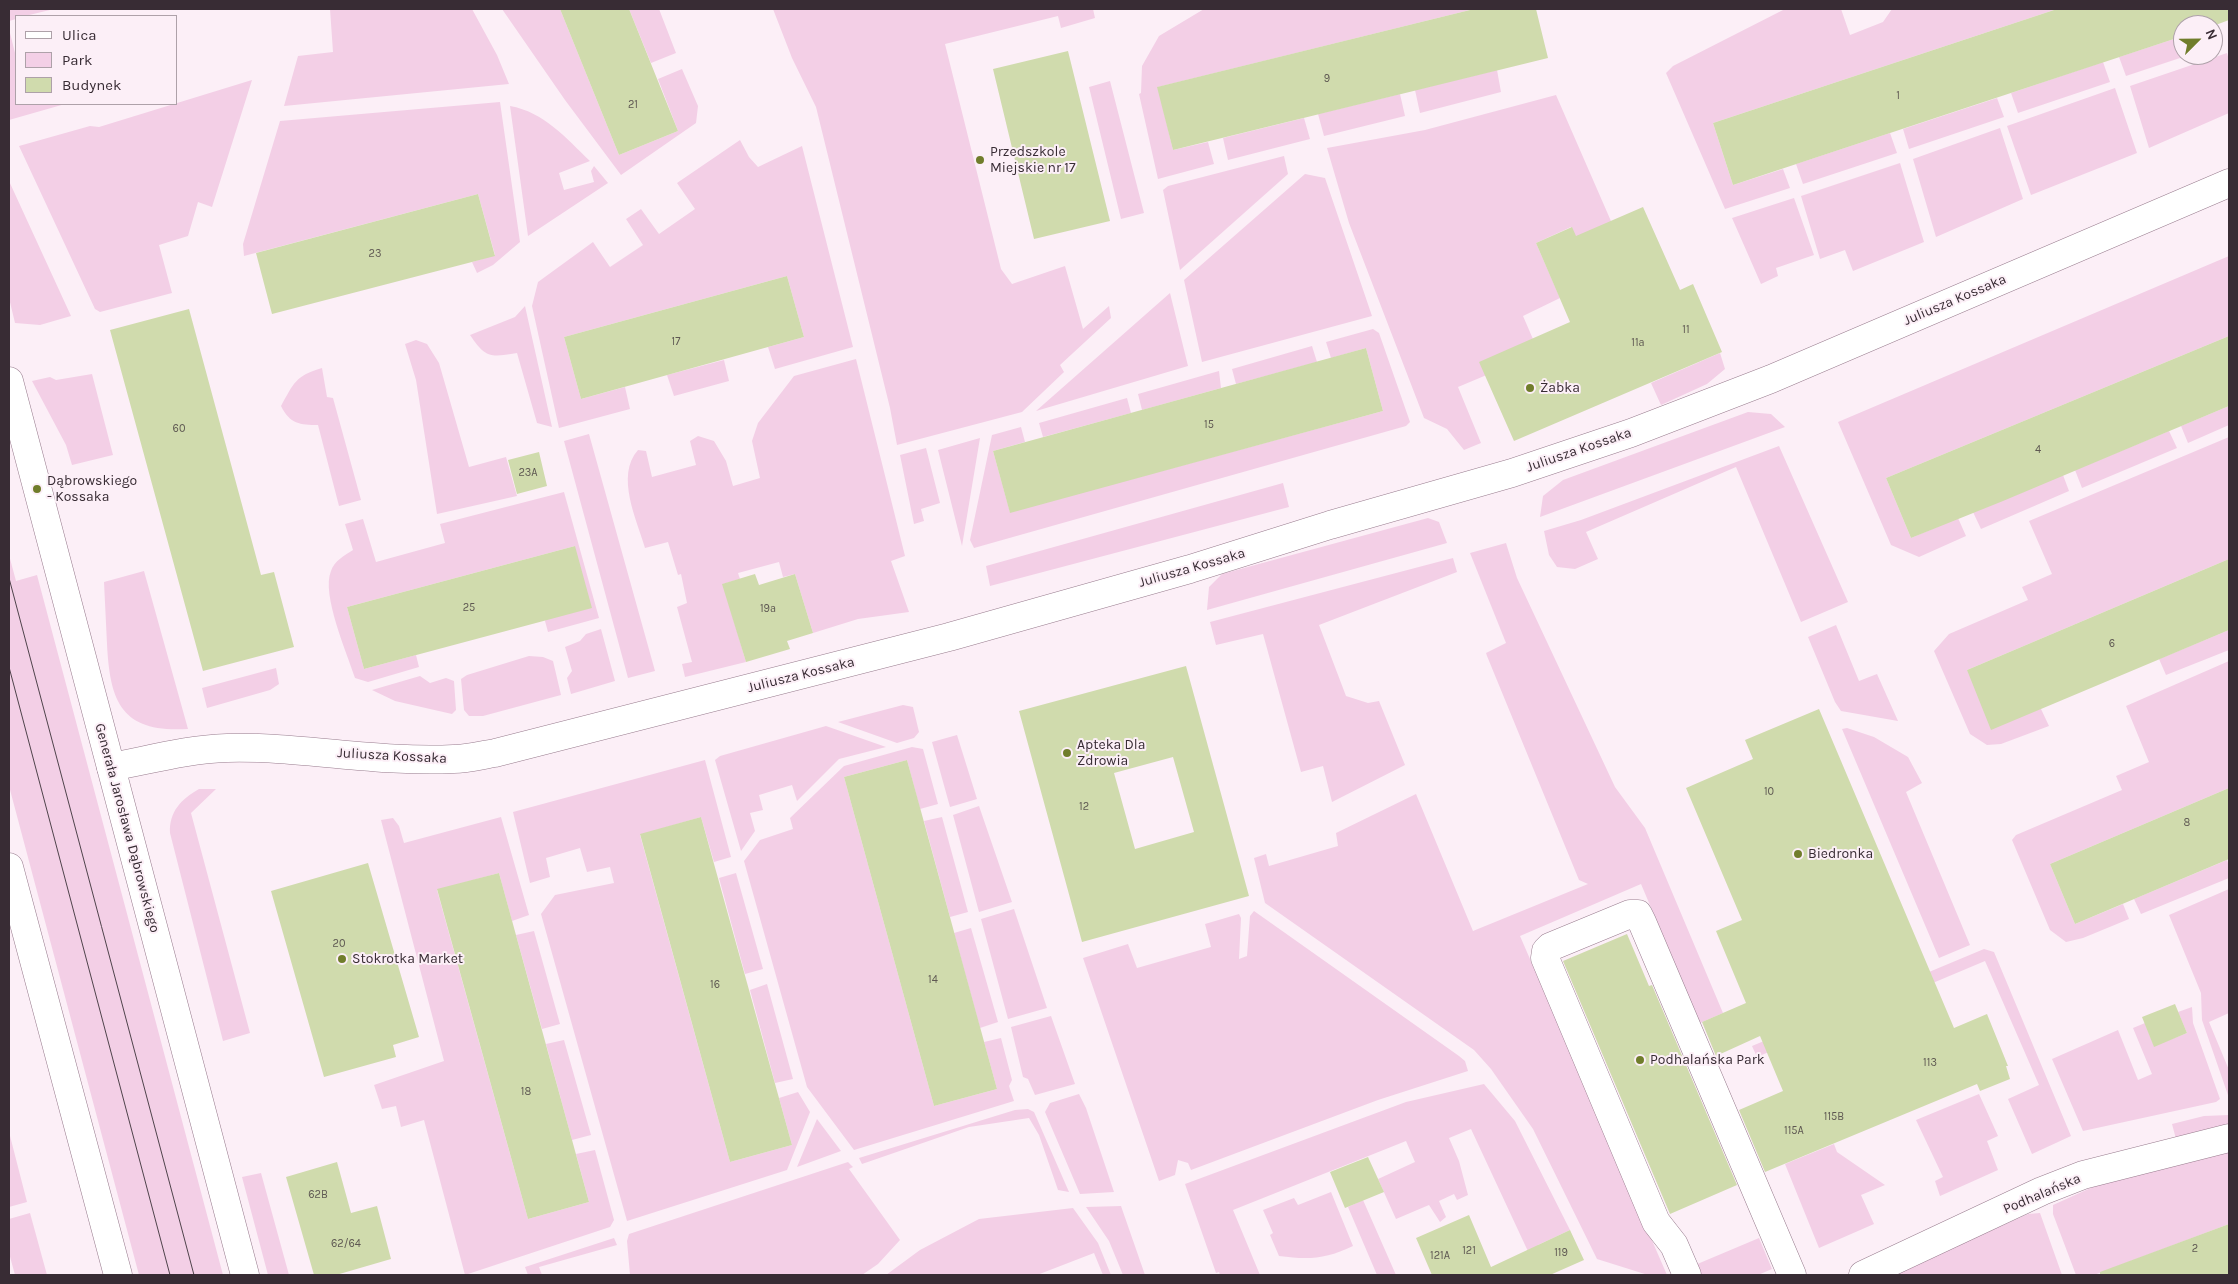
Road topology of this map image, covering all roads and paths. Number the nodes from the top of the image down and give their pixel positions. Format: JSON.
{"nodes":[{"id":1,"x":2229,"y":183,"type":"edge"},
{"id":2,"x":9,"y":381,"type":"edge"},
{"id":3,"x":111,"y":767,"type":"junction"},
{"id":4,"x":9,"y":867,"type":"edge"},
{"id":5,"x":2229,"y":1138,"type":"edge"},
{"id":6,"x":118,"y":1275,"type":"edge"},
{"id":7,"x":245,"y":1275,"type":"edge"},
{"id":8,"x":1687,"y":1275,"type":"edge"},
{"id":9,"x":1792,"y":1275,"type":"edge"},
{"id":10,"x":1863,"y":1275,"type":"edge"}],
"edges":[{"from":1,"to":3,"type":"street","name":"Juliusza Kossaka"},
{"from":2,"to":3,"type":"street","name":"Generała Jarosława Dąbrowskiego"},
{"from":3,"to":7,"type":"street","name":"Generała Jarosława Dąbrowskiego"},
{"from":4,"to":6,"type":"street"},
{"from":5,"to":10,"type":"street","name":"Podhalańska"},
{"from":8,"to":9,"type":"street"}]}
